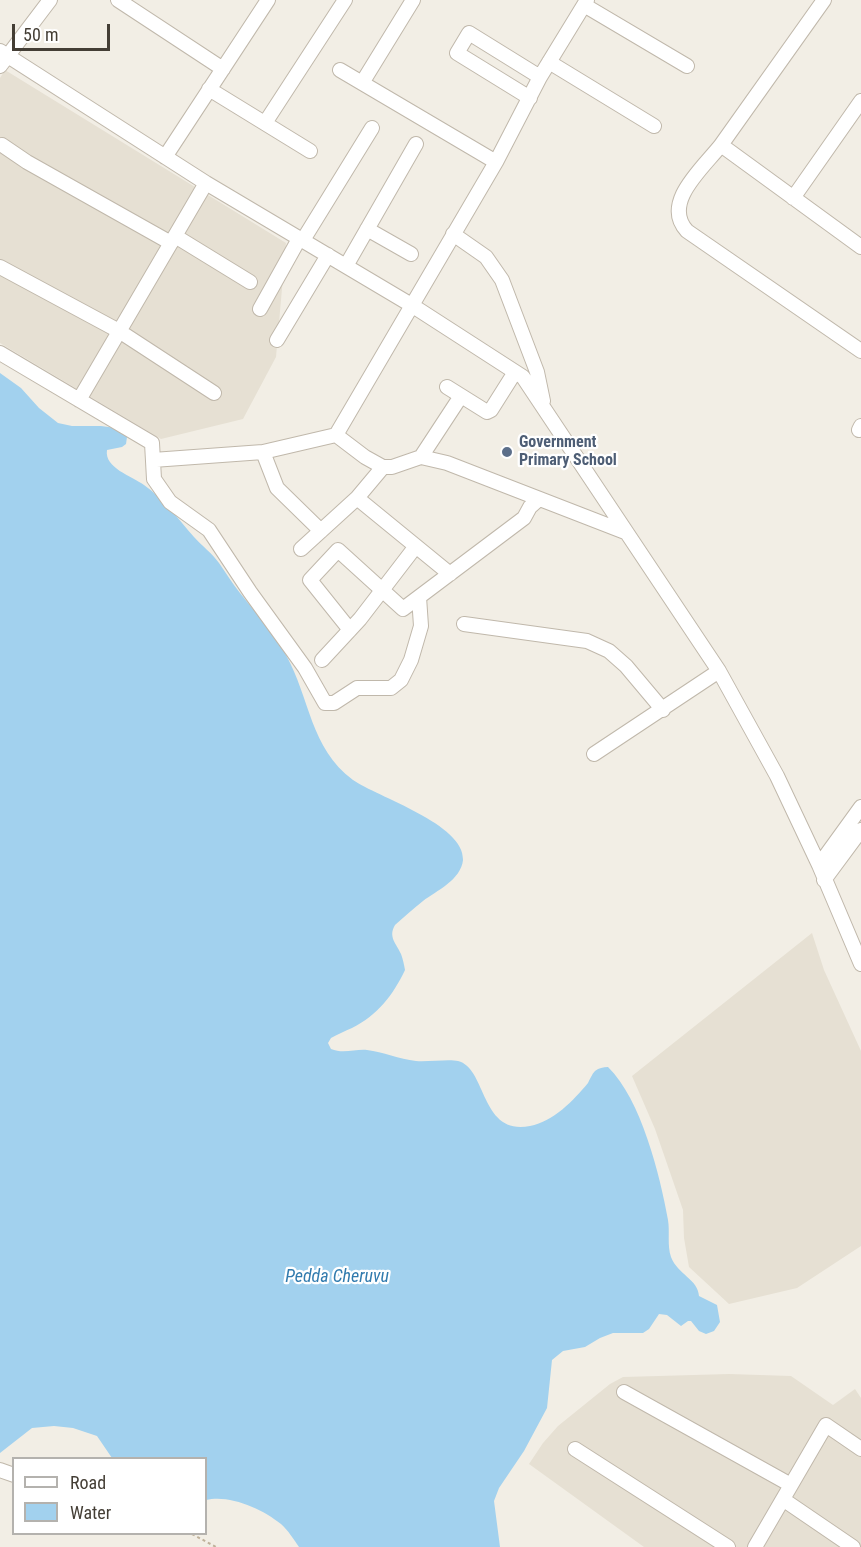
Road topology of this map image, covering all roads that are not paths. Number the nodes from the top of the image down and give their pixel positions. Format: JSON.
{"nodes":[{"id":1,"x":50,"y":0,"type":"edge"},
{"id":2,"x":118,"y":0,"type":"edge"},
{"id":3,"x":268,"y":0,"type":"edge"},
{"id":4,"x":345,"y":0,"type":"edge"},
{"id":5,"x":413,"y":0,"type":"edge"},
{"id":6,"x":824,"y":0,"type":"edge"},
{"id":7,"x":585,"y":3,"type":"edge"},
{"id":8,"x":2,"y":57,"type":"edge"},
{"id":9,"x":549,"y":62,"type":"junction"},
{"id":10,"x":687,"y":66,"type":"dead end"},
{"id":11,"x":223,"y":69,"type":"junction"},
{"id":12,"x":340,"y":70,"type":"dead end"},
{"id":13,"x":540,"y":77,"type":"junction"},
{"id":14,"x":362,"y":83,"type":"junction"},
{"id":15,"x":210,"y":89,"type":"junction"},
{"id":16,"x":530,"y":98,"type":"junction"},
{"id":17,"x":861,"y":101,"type":"edge"},
{"id":18,"x":265,"y":123,"type":"junction"},
{"id":19,"x":654,"y":126,"type":"dead end"},
{"id":20,"x":372,"y":128,"type":"dead end"},
{"id":21,"x":416,"y":144,"type":"dead end"},
{"id":22,"x":2,"y":145,"type":"dead end"},
{"id":23,"x":721,"y":145,"type":"junction"},
{"id":24,"x":310,"y":151,"type":"dead end"},
{"id":25,"x":165,"y":157,"type":"junction"},
{"id":26,"x":496,"y":162,"type":"junction"},
{"id":27,"x":206,"y":183,"type":"junction"},
{"id":28,"x":793,"y":198,"type":"junction"},
{"id":29,"x":367,"y":229,"type":"junction"},
{"id":30,"x":453,"y":234,"type":"junction"},
{"id":31,"x":173,"y":239,"type":"junction"},
{"id":32,"x":301,"y":239,"type":"junction"},
{"id":33,"x":861,"y":247,"type":"edge"},
{"id":34,"x":411,"y":254,"type":"dead end"},
{"id":35,"x":328,"y":255,"type":"junction"},
{"id":36,"x":346,"y":266,"type":"junction"},
{"id":37,"x":0,"y":267,"type":"edge"},
{"id":38,"x":250,"y":282,"type":"dead end"},
{"id":39,"x":413,"y":306,"type":"junction"},
{"id":40,"x":260,"y":309,"type":"dead end"},
{"id":41,"x":119,"y":332,"type":"junction"},
{"id":42,"x":278,"y":340,"type":"dead end"},
{"id":43,"x":861,"y":351,"type":"edge"},
{"id":44,"x":0,"y":353,"type":"edge"},
{"id":45,"x":515,"y":372,"type":"junction"},
{"id":46,"x":447,"y":387,"type":"dead end"},
{"id":47,"x":214,"y":393,"type":"dead end"},
{"id":48,"x":461,"y":396,"type":"junction"},
{"id":49,"x":79,"y":400,"type":"junction"},
{"id":50,"x":545,"y":410,"type":"junction"},
{"id":51,"x":336,"y":435,"type":"junction"},
{"id":52,"x":263,"y":452,"type":"junction"},
{"id":53,"x":421,"y":457,"type":"junction"},
{"id":54,"x":153,"y":460,"type":"junction"},
{"id":55,"x":383,"y":467,"type":"junction"},
{"id":56,"x":357,"y":498,"type":"junction"},
{"id":57,"x":539,"y":499,"type":"junction"},
{"id":58,"x":321,"y":531,"type":"junction"},
{"id":59,"x":625,"y":532,"type":"junction"},
{"id":60,"x":416,"y":546,"type":"junction"},
{"id":61,"x":301,"y":549,"type":"dead end"},
{"id":62,"x":450,"y":574,"type":"junction"},
{"id":63,"x":382,"y":590,"type":"junction"},
{"id":64,"x":419,"y":597,"type":"junction"},
{"id":65,"x":464,"y":624,"type":"dead end"},
{"id":66,"x":350,"y":630,"type":"junction"},
{"id":67,"x":322,"y":660,"type":"dead end"},
{"id":68,"x":718,"y":671,"type":"junction"},
{"id":69,"x":663,"y":710,"type":"junction"},
{"id":70,"x":594,"y":754,"type":"dead end"},
{"id":71,"x":861,"y":807,"type":"edge"},
{"id":72,"x":861,"y":830,"type":"edge"},
{"id":73,"x":819,"y":865,"type":"junction"},
{"id":74,"x":824,"y":880,"type":"junction"},
{"id":75,"x":861,"y":964,"type":"edge"},
{"id":76,"x":624,"y":1392,"type":"dead end"},
{"id":77,"x":576,"y":1449,"type":"dead end"},
{"id":78,"x":861,"y":1449,"type":"edge"},
{"id":79,"x":791,"y":1485,"type":"junction"},
{"id":80,"x":784,"y":1500,"type":"junction"},
{"id":81,"x":728,"y":1547,"type":"edge"},
{"id":82,"x":755,"y":1547,"type":"edge"},
{"id":83,"x":853,"y":1547,"type":"edge"}],
"edges":[{"from":1,"to":8,"type":"street"},
{"from":2,"to":11,"type":"street"},
{"from":3,"to":11,"type":"street"},
{"from":4,"to":18,"type":"street"},
{"from":5,"to":14,"type":"street"},
{"from":6,"to":23,"type":"street"},
{"from":7,"to":9,"type":"street"},
{"from":7,"to":10,"type":"street"},
{"from":8,"to":25,"type":"street"},
{"from":9,"to":13,"type":"street"},
{"from":9,"to":19,"type":"street"},
{"from":11,"to":15,"type":"street"},
{"from":12,"to":14,"type":"street"},
{"from":13,"to":16,"type":"street"},
{"from":13,"to":16,"type":"street"},
{"from":14,"to":26,"type":"street"},
{"from":15,"to":18,"type":"street"},
{"from":15,"to":25,"type":"street"},
{"from":16,"to":26,"type":"street"},
{"from":17,"to":28,"type":"street"},
{"from":18,"to":24,"type":"street"},
{"from":20,"to":32,"type":"street"},
{"from":21,"to":29,"type":"street"},
{"from":22,"to":31,"type":"street"},
{"from":23,"to":28,"type":"street"},
{"from":23,"to":43,"type":"street"},
{"from":25,"to":27,"type":"street"},
{"from":26,"to":30,"type":"street"},
{"from":27,"to":31,"type":"street"},
{"from":27,"to":32,"type":"street"},
{"from":28,"to":33,"type":"street"},
{"from":29,"to":34,"type":"street"},
{"from":29,"to":36,"type":"street"},
{"from":30,"to":39,"type":"street"},
{"from":30,"to":50,"type":"street"},
{"from":31,"to":38,"type":"street"},
{"from":31,"to":41,"type":"street"},
{"from":32,"to":35,"type":"street"},
{"from":32,"to":40,"type":"street"},
{"from":35,"to":36,"type":"street"},
{"from":35,"to":42,"type":"street"},
{"from":36,"to":39,"type":"street"},
{"from":37,"to":41,"type":"street"},
{"from":39,"to":45,"type":"street"},
{"from":39,"to":51,"type":"street"},
{"from":41,"to":47,"type":"street"},
{"from":41,"to":49,"type":"street"},
{"from":44,"to":49,"type":"street"},
{"from":45,"to":48,"type":"street"},
{"from":45,"to":50,"type":"street"},
{"from":46,"to":48,"type":"street"},
{"from":48,"to":53,"type":"street"},
{"from":49,"to":54,"type":"street"},
{"from":50,"to":59,"type":"street"},
{"from":51,"to":52,"type":"street"},
{"from":51,"to":55,"type":"street"},
{"from":52,"to":54,"type":"street"},
{"from":52,"to":58,"type":"street"},
{"from":53,"to":55,"type":"street"},
{"from":53,"to":57,"type":"street"},
{"from":54,"to":64,"type":"street"},
{"from":55,"to":56,"type":"street"},
{"from":56,"to":58,"type":"street"},
{"from":56,"to":60,"type":"street"},
{"from":57,"to":59,"type":"street"},
{"from":57,"to":62,"type":"street"},
{"from":58,"to":61,"type":"street"},
{"from":59,"to":68,"type":"street"},
{"from":60,"to":62,"type":"street"},
{"from":60,"to":63,"type":"street"},
{"from":62,"to":64,"type":"street"},
{"from":63,"to":64,"type":"street"},
{"from":63,"to":66,"type":"street"},
{"from":63,"to":66,"type":"street"},
{"from":65,"to":69,"type":"street"},
{"from":66,"to":67,"type":"street"},
{"from":68,"to":69,"type":"street"},
{"from":68,"to":73,"type":"street"},
{"from":69,"to":70,"type":"street"},
{"from":71,"to":73,"type":"street"},
{"from":72,"to":74,"type":"street"},
{"from":73,"to":74,"type":"street"},
{"from":74,"to":75,"type":"street"},
{"from":76,"to":79,"type":"street"},
{"from":77,"to":81,"type":"street"},
{"from":78,"to":79,"type":"street"},
{"from":79,"to":80,"type":"street"},
{"from":80,"to":82,"type":"street"},
{"from":80,"to":83,"type":"street"}]}
